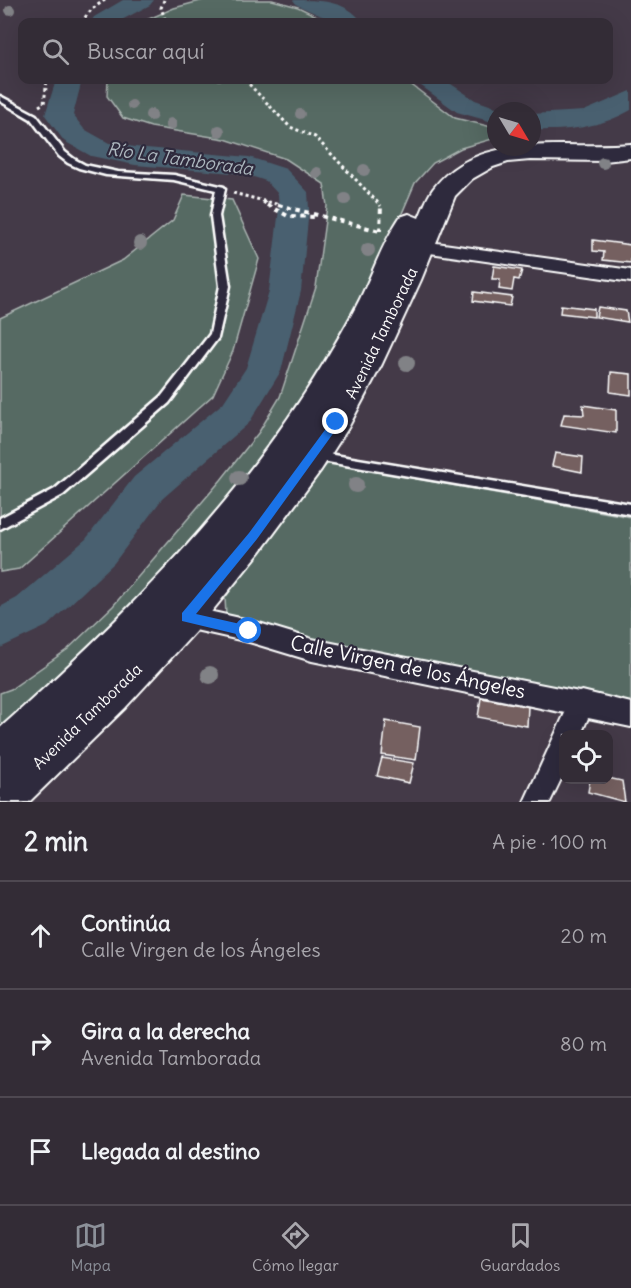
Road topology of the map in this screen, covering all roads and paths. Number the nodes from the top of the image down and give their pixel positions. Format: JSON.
{"nodes":[{"id":1,"x":105,"y":0,"type":"edge"},
{"id":2,"x":164,"y":0,"type":"edge"},
{"id":3,"x":84,"y":18,"type":"edge"},
{"id":4,"x":165,"y":18,"type":"edge"},
{"id":5,"x":46,"y":84,"type":"edge"},
{"id":6,"x":249,"y":84,"type":"edge"},
{"id":7,"x":0,"y":98,"type":"edge"},
{"id":8,"x":28,"y":112,"type":"junction"},
{"id":9,"x":631,"y":134,"type":"edge"},
{"id":10,"x":541,"y":140,"type":"edge"},
{"id":11,"x":487,"y":145,"type":"edge"},
{"id":12,"x":631,"y":150,"type":"edge"},
{"id":13,"x":221,"y":189,"type":"junction"},
{"id":14,"x":260,"y":200,"type":"junction"},
{"id":15,"x":321,"y":216,"type":"junction"},
{"id":16,"x":357,"y":226,"type":"dead end"},
{"id":17,"x":401,"y":241,"type":"junction"},
{"id":18,"x":631,"y":276,"type":"edge"},
{"id":19,"x":312,"y":455,"type":"junction"},
{"id":20,"x":631,"y":509,"type":"edge"},
{"id":21,"x":0,"y":524,"type":"edge"},
{"id":22,"x":186,"y":617,"type":"junction"},
{"id":23,"x":582,"y":703,"type":"junction"},
{"id":24,"x":631,"y":715,"type":"edge"},
{"id":25,"x":570,"y":730,"type":"edge"},
{"id":26,"x":559,"y":754,"type":"edge"},
{"id":27,"x":0,"y":755,"type":"edge"},
{"id":28,"x":0,"y":800,"type":"edge"},
{"id":29,"x":537,"y":802,"type":"edge"}],
"edges":[{"from":1,"to":3,"type":"path"},
{"from":2,"to":4,"type":"path"},
{"from":5,"to":8,"type":"path"},
{"from":6,"to":17,"type":"path"},
{"from":7,"to":8,"type":"lane"},
{"from":8,"to":13,"type":"lane"},
{"from":9,"to":10,"type":"main road"},
{"from":11,"to":17,"type":"main road","name":"Avenida Tamborada"},
{"from":12,"to":17,"type":"main road","name":"Avenida Tamborada"},
{"from":13,"to":14,"type":"path"},
{"from":13,"to":21,"type":"lane"},
{"from":14,"to":15,"type":"path"},
{"from":14,"to":15,"type":"path"},
{"from":15,"to":16,"type":"path"},
{"from":17,"to":18,"type":"street"},
{"from":17,"to":19,"type":"main road","name":"Avenida Tamborada"},
{"from":17,"to":27,"type":"main road","name":"Avenida Tamborada"},
{"from":19,"to":20,"type":"lane"},
{"from":19,"to":22,"type":"main road","name":"Avenida Tamborada"},
{"from":22,"to":23,"type":"street","name":"Calle Virgen de los Ángeles"},
{"from":22,"to":28,"type":"main road","name":"Avenida Tamborada"},
{"from":23,"to":24,"type":"street","name":"Calle Virgen de los Ángeles"},
{"from":23,"to":25,"type":"street"},
{"from":26,"to":29,"type":"street"}]}
